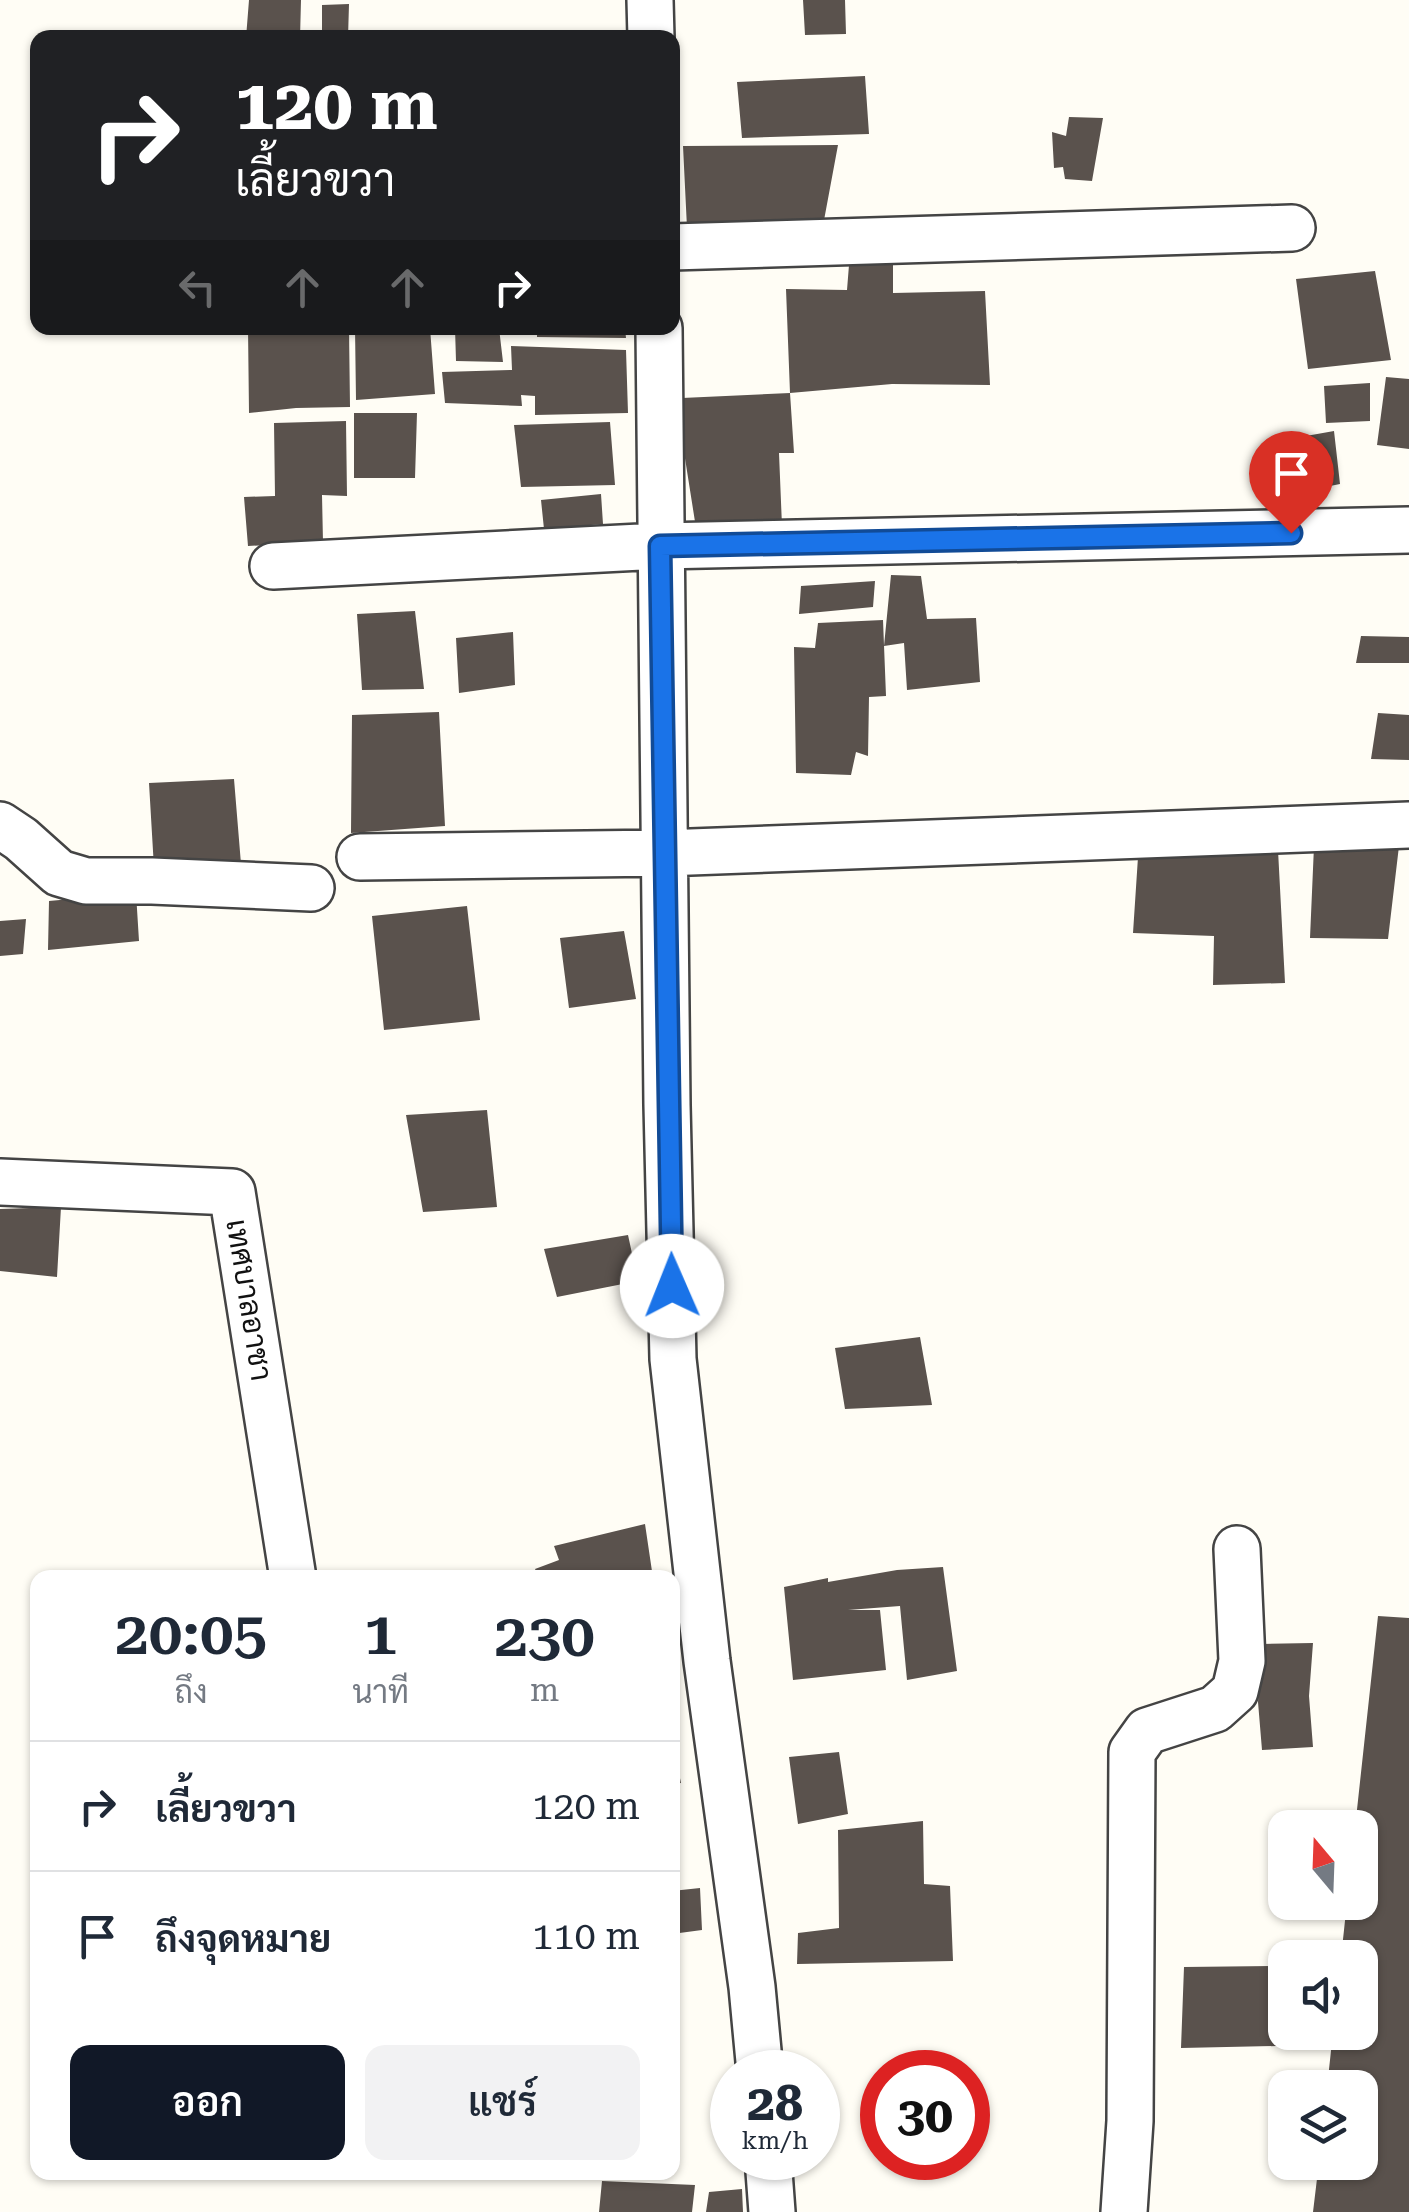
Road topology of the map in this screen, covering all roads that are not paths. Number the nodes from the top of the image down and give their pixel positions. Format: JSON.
{"nodes":[{"id":1,"x":650,"y":0,"type":"edge"},
{"id":2,"x":651,"y":30,"type":"edge"},
{"id":3,"x":1292,"y":228,"type":"dead end"},
{"id":4,"x":680,"y":246,"type":"edge"},
{"id":5,"x":659,"y":335,"type":"edge"},
{"id":6,"x":1409,"y":530,"type":"edge"},
{"id":7,"x":660,"y":546,"type":"junction"},
{"id":8,"x":273,"y":566,"type":"dead end"},
{"id":9,"x":0,"y":825,"type":"edge"},
{"id":10,"x":1409,"y":826,"type":"edge"},
{"id":11,"x":664,"y":852,"type":"junction"},
{"id":12,"x":360,"y":858,"type":"dead end"},
{"id":13,"x":311,"y":888,"type":"dead end"},
{"id":14,"x":0,"y":1182,"type":"edge"},
{"id":15,"x":1238,"y":1549,"type":"dead end"},
{"id":16,"x":292,"y":1570,"type":"edge"},
{"id":17,"x":758,"y":2050,"type":"edge"},
{"id":18,"x":770,"y":2180,"type":"edge"},
{"id":19,"x":772,"y":2212,"type":"edge"},
{"id":20,"x":1124,"y":2212,"type":"edge"}],
"edges":[{"from":1,"to":2,"type":"street"},
{"from":3,"to":4,"type":"street"},
{"from":5,"to":7,"type":"street"},
{"from":6,"to":7,"type":"street"},
{"from":7,"to":8,"type":"street"},
{"from":7,"to":11,"type":"street"},
{"from":9,"to":13,"type":"street"},
{"from":10,"to":11,"type":"street"},
{"from":11,"to":12,"type":"street"},
{"from":11,"to":17,"type":"street"},
{"from":14,"to":16,"type":"street","name":"เทศบาลอาชา"},
{"from":15,"to":20,"type":"street"},
{"from":18,"to":19,"type":"street"}]}
